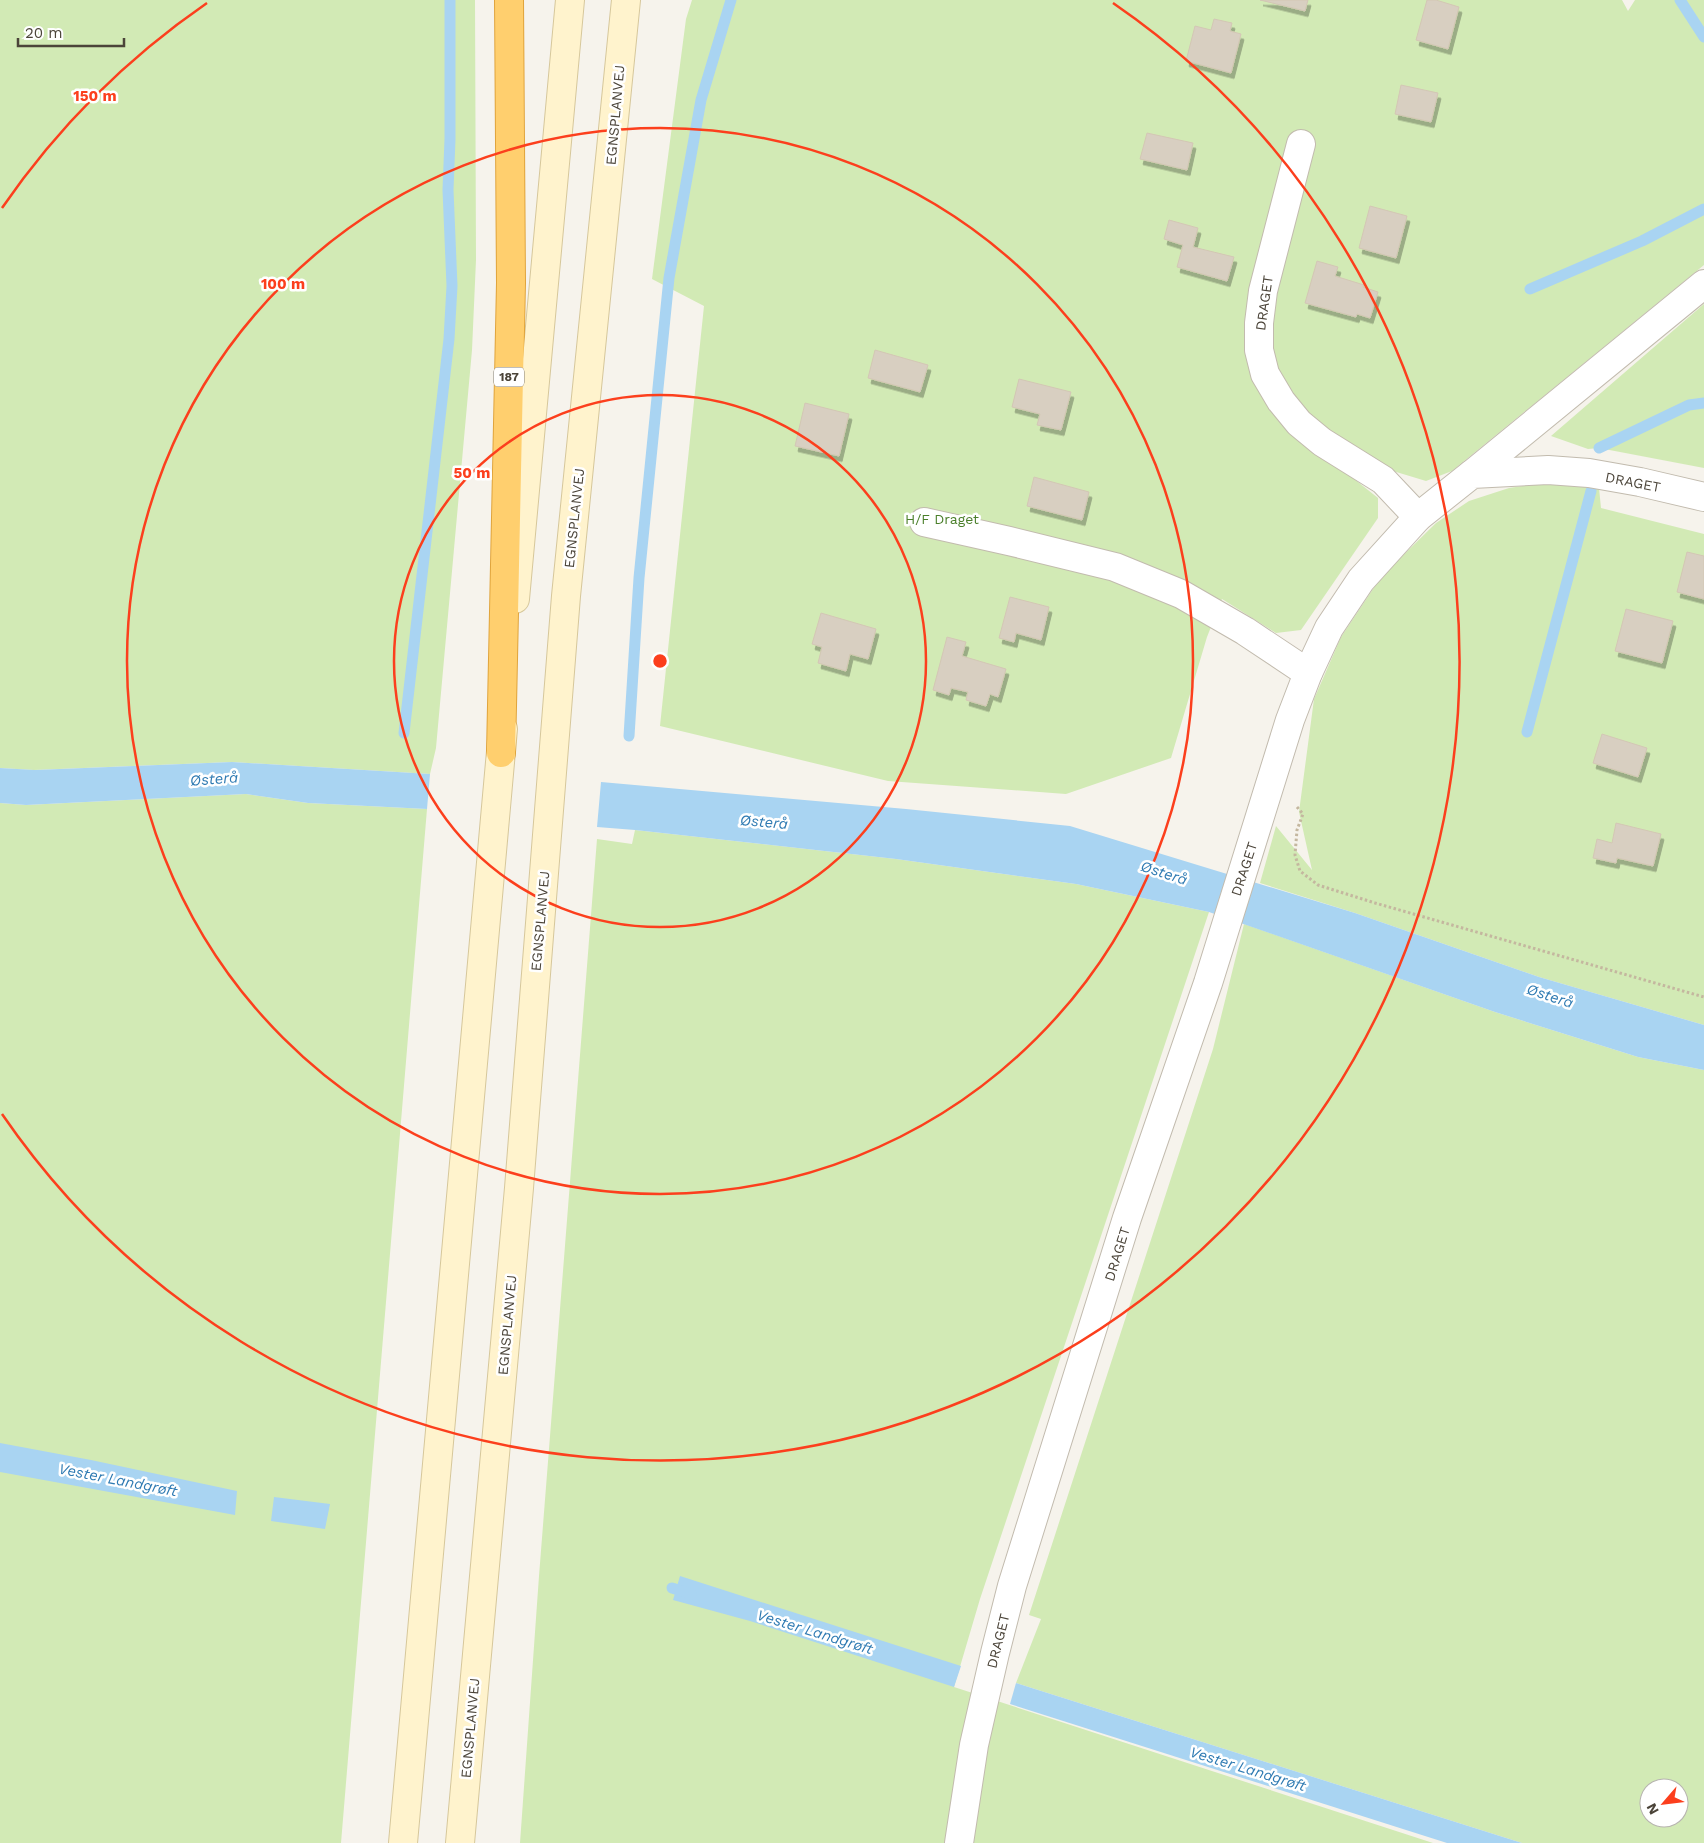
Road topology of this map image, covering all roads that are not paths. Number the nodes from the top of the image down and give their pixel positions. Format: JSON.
{"nodes":[{"id":1,"x":509,"y":0,"type":"edge"},
{"id":2,"x":570,"y":0,"type":"edge"},
{"id":3,"x":626,"y":0,"type":"edge"},
{"id":4,"x":1301,"y":144,"type":"dead end"},
{"id":5,"x":1704,"y":284,"type":"edge"},
{"id":6,"x":1472,"y":474,"type":"junction"},
{"id":7,"x":1704,"y":497,"type":"edge"},
{"id":8,"x":1418,"y":517,"type":"junction"},
{"id":9,"x":924,"y":522,"type":"dead end"},
{"id":10,"x":1308,"y":673,"type":"junction"},
{"id":11,"x":501,"y":753,"type":"junction"},
{"id":12,"x":403,"y":1843,"type":"edge"},
{"id":13,"x":460,"y":1843,"type":"edge"},
{"id":14,"x":959,"y":1843,"type":"edge"}],
"edges":[{"from":1,"to":11,"type":"highway","number":"187"},
{"from":2,"to":11,"type":"main road"},
{"from":3,"to":13,"type":"main road","name":"EGNSPLANVEJ"},
{"from":4,"to":8,"type":"street","name":"DRAGET"},
{"from":5,"to":6,"type":"street","name":"DRAGET"},
{"from":6,"to":7,"type":"street","name":"DRAGET"},
{"from":6,"to":8,"type":"street","name":"DRAGET"},
{"from":8,"to":10,"type":"street","name":"DRAGET"},
{"from":9,"to":10,"type":"street"},
{"from":10,"to":14,"type":"street","name":"DRAGET"},
{"from":11,"to":12,"type":"main road"}]}
